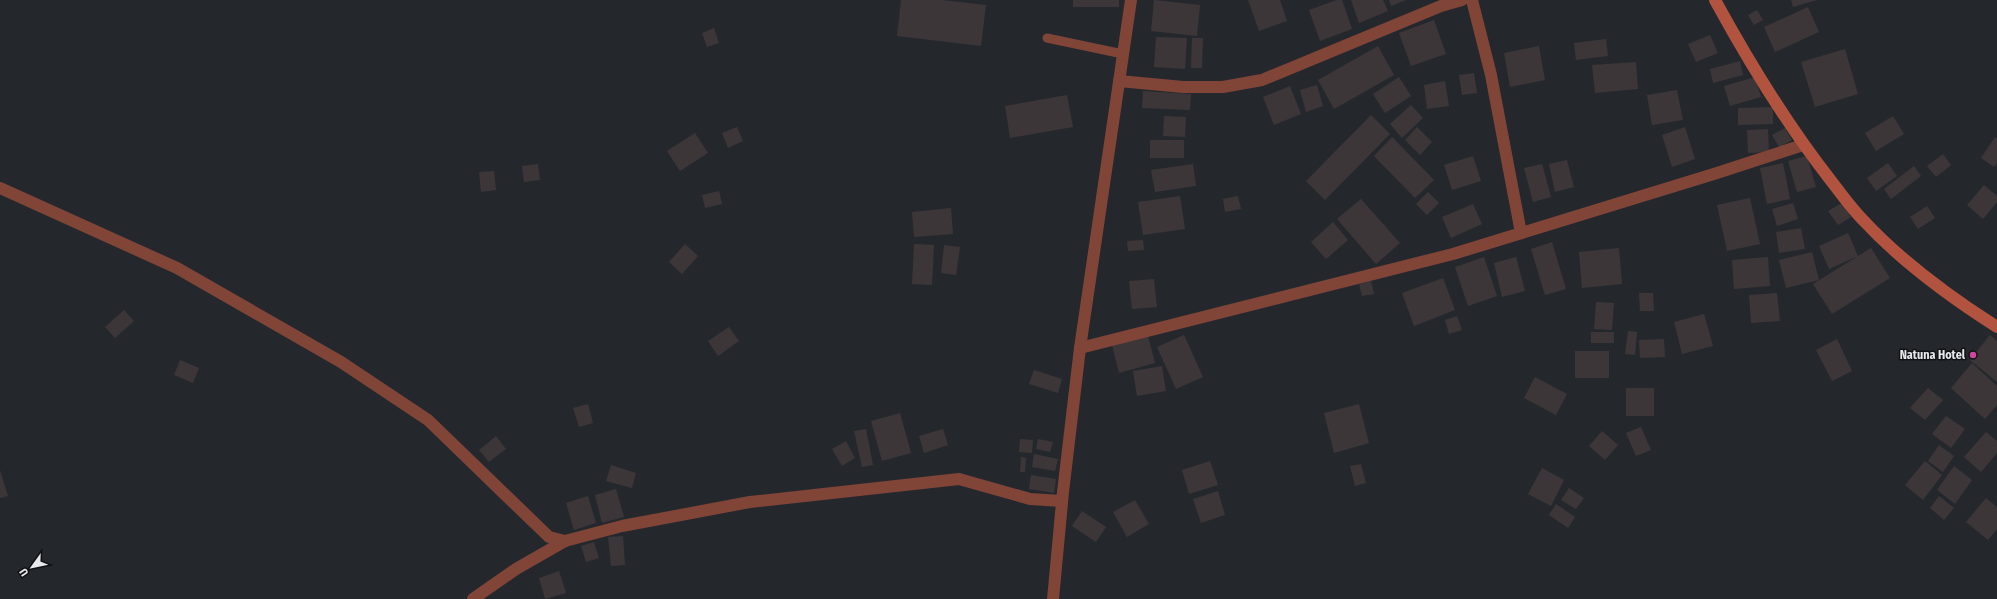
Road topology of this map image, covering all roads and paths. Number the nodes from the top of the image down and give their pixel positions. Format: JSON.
{"nodes":[{"id":1,"x":1131,"y":0,"type":"edge"},
{"id":2,"x":1462,"y":0,"type":"edge"},
{"id":3,"x":1472,"y":0,"type":"edge"},
{"id":4,"x":1715,"y":0,"type":"edge"},
{"id":5,"x":1047,"y":38,"type":"dead end"},
{"id":6,"x":1123,"y":54,"type":"junction"},
{"id":7,"x":1119,"y":81,"type":"junction"},
{"id":8,"x":1803,"y":145,"type":"junction"},
{"id":9,"x":0,"y":188,"type":"edge"},
{"id":10,"x":1521,"y":233,"type":"junction"},
{"id":11,"x":1997,"y":326,"type":"edge"},
{"id":12,"x":1080,"y":348,"type":"junction"},
{"id":13,"x":1062,"y":501,"type":"junction"},
{"id":14,"x":565,"y":542,"type":"junction"},
{"id":15,"x":473,"y":599,"type":"edge"},
{"id":16,"x":1053,"y":599,"type":"edge"}],
"edges":[{"from":1,"to":6,"type":"street"},
{"from":2,"to":7,"type":"street"},
{"from":3,"to":10,"type":"street"},
{"from":4,"to":8,"type":"street"},
{"from":5,"to":6,"type":"lane"},
{"from":6,"to":7,"type":"street"},
{"from":7,"to":12,"type":"street"},
{"from":8,"to":10,"type":"street"},
{"from":8,"to":11,"type":"street"},
{"from":9,"to":14,"type":"street"},
{"from":10,"to":12,"type":"street"},
{"from":12,"to":13,"type":"street"},
{"from":13,"to":14,"type":"street"},
{"from":13,"to":16,"type":"street"},
{"from":14,"to":15,"type":"street"}]}
